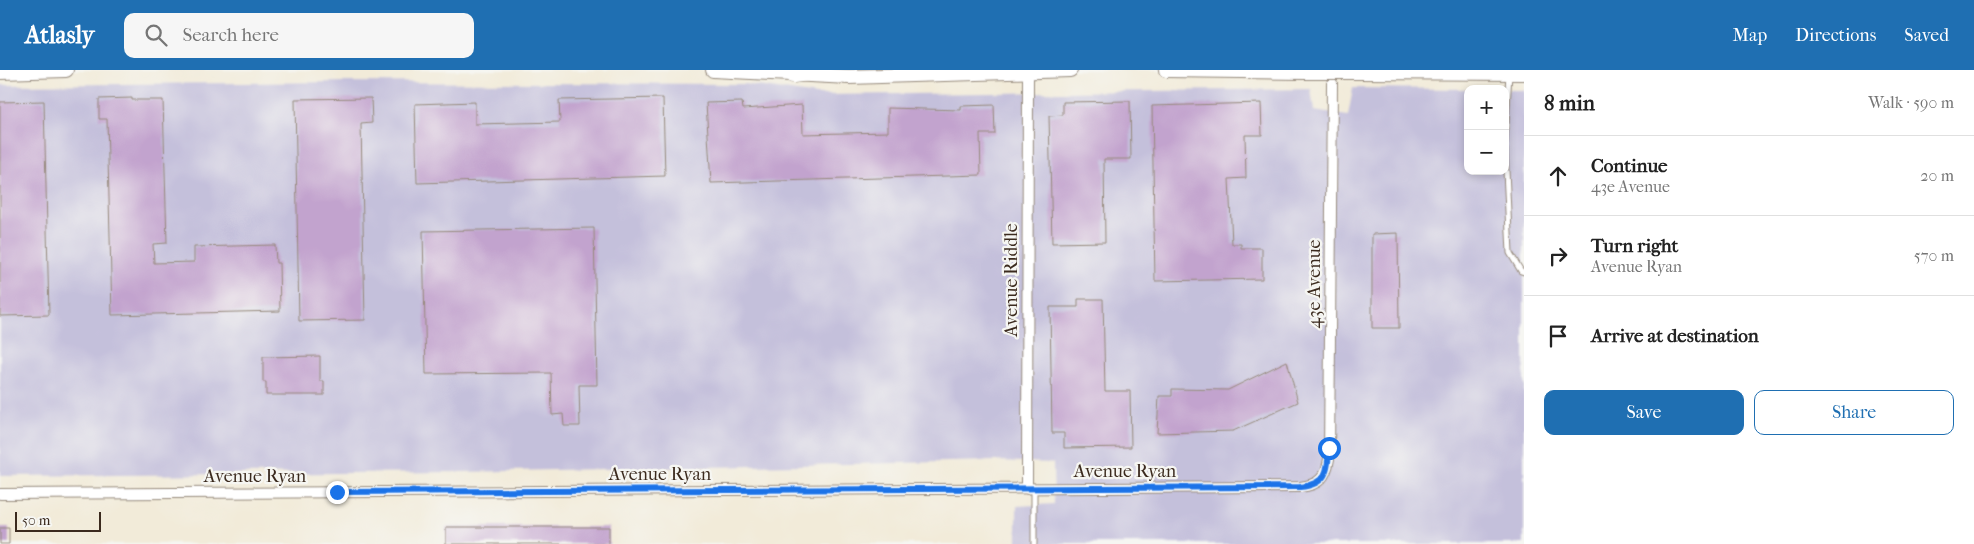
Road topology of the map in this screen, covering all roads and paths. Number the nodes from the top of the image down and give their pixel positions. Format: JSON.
{"nodes":[{"id":1,"x":66,"y":70,"type":"edge"},
{"id":2,"x":713,"y":70,"type":"edge"},
{"id":3,"x":822,"y":70,"type":"edge"},
{"id":4,"x":1070,"y":70,"type":"edge"},
{"id":5,"x":1166,"y":70,"type":"edge"},
{"id":6,"x":1028,"y":71,"type":"edge"},
{"id":7,"x":0,"y":72,"type":"edge"},
{"id":8,"x":1509,"y":73,"type":"junction"},
{"id":9,"x":793,"y":74,"type":"junction"},
{"id":10,"x":1524,"y":74,"type":"edge"},
{"id":11,"x":1332,"y":83,"type":"dead end"},
{"id":12,"x":1506,"y":130,"type":"edge"},
{"id":13,"x":1506,"y":175,"type":"edge"},
{"id":14,"x":1524,"y":272,"type":"edge"},
{"id":15,"x":1319,"y":482,"type":"joint"},
{"id":16,"x":1031,"y":489,"type":"junction"},
{"id":17,"x":0,"y":494,"type":"edge"},
{"id":18,"x":1034,"y":544,"type":"edge"}],
"edges":[{"from":1,"to":7,"type":"main road"},
{"from":2,"to":9,"type":"main road"},
{"from":3,"to":9,"type":"highway"},
{"from":4,"to":6,"type":"main road"},
{"from":5,"to":8,"type":"main road","bridge":true},
{"from":6,"to":9,"type":"main road"},
{"from":6,"to":16,"type":"street","name":"Avenue Riddle"},
{"from":8,"to":10,"type":"main road"},
{"from":8,"to":12,"type":"lane"},
{"from":11,"to":15,"type":"street","name":"43e Avenue"},
{"from":13,"to":14,"type":"lane"},
{"from":15,"to":16,"type":"street","name":"Avenue Ryan"},
{"from":16,"to":17,"type":"street","name":"Avenue Ryan"},
{"from":16,"to":18,"type":"lane"}]}
